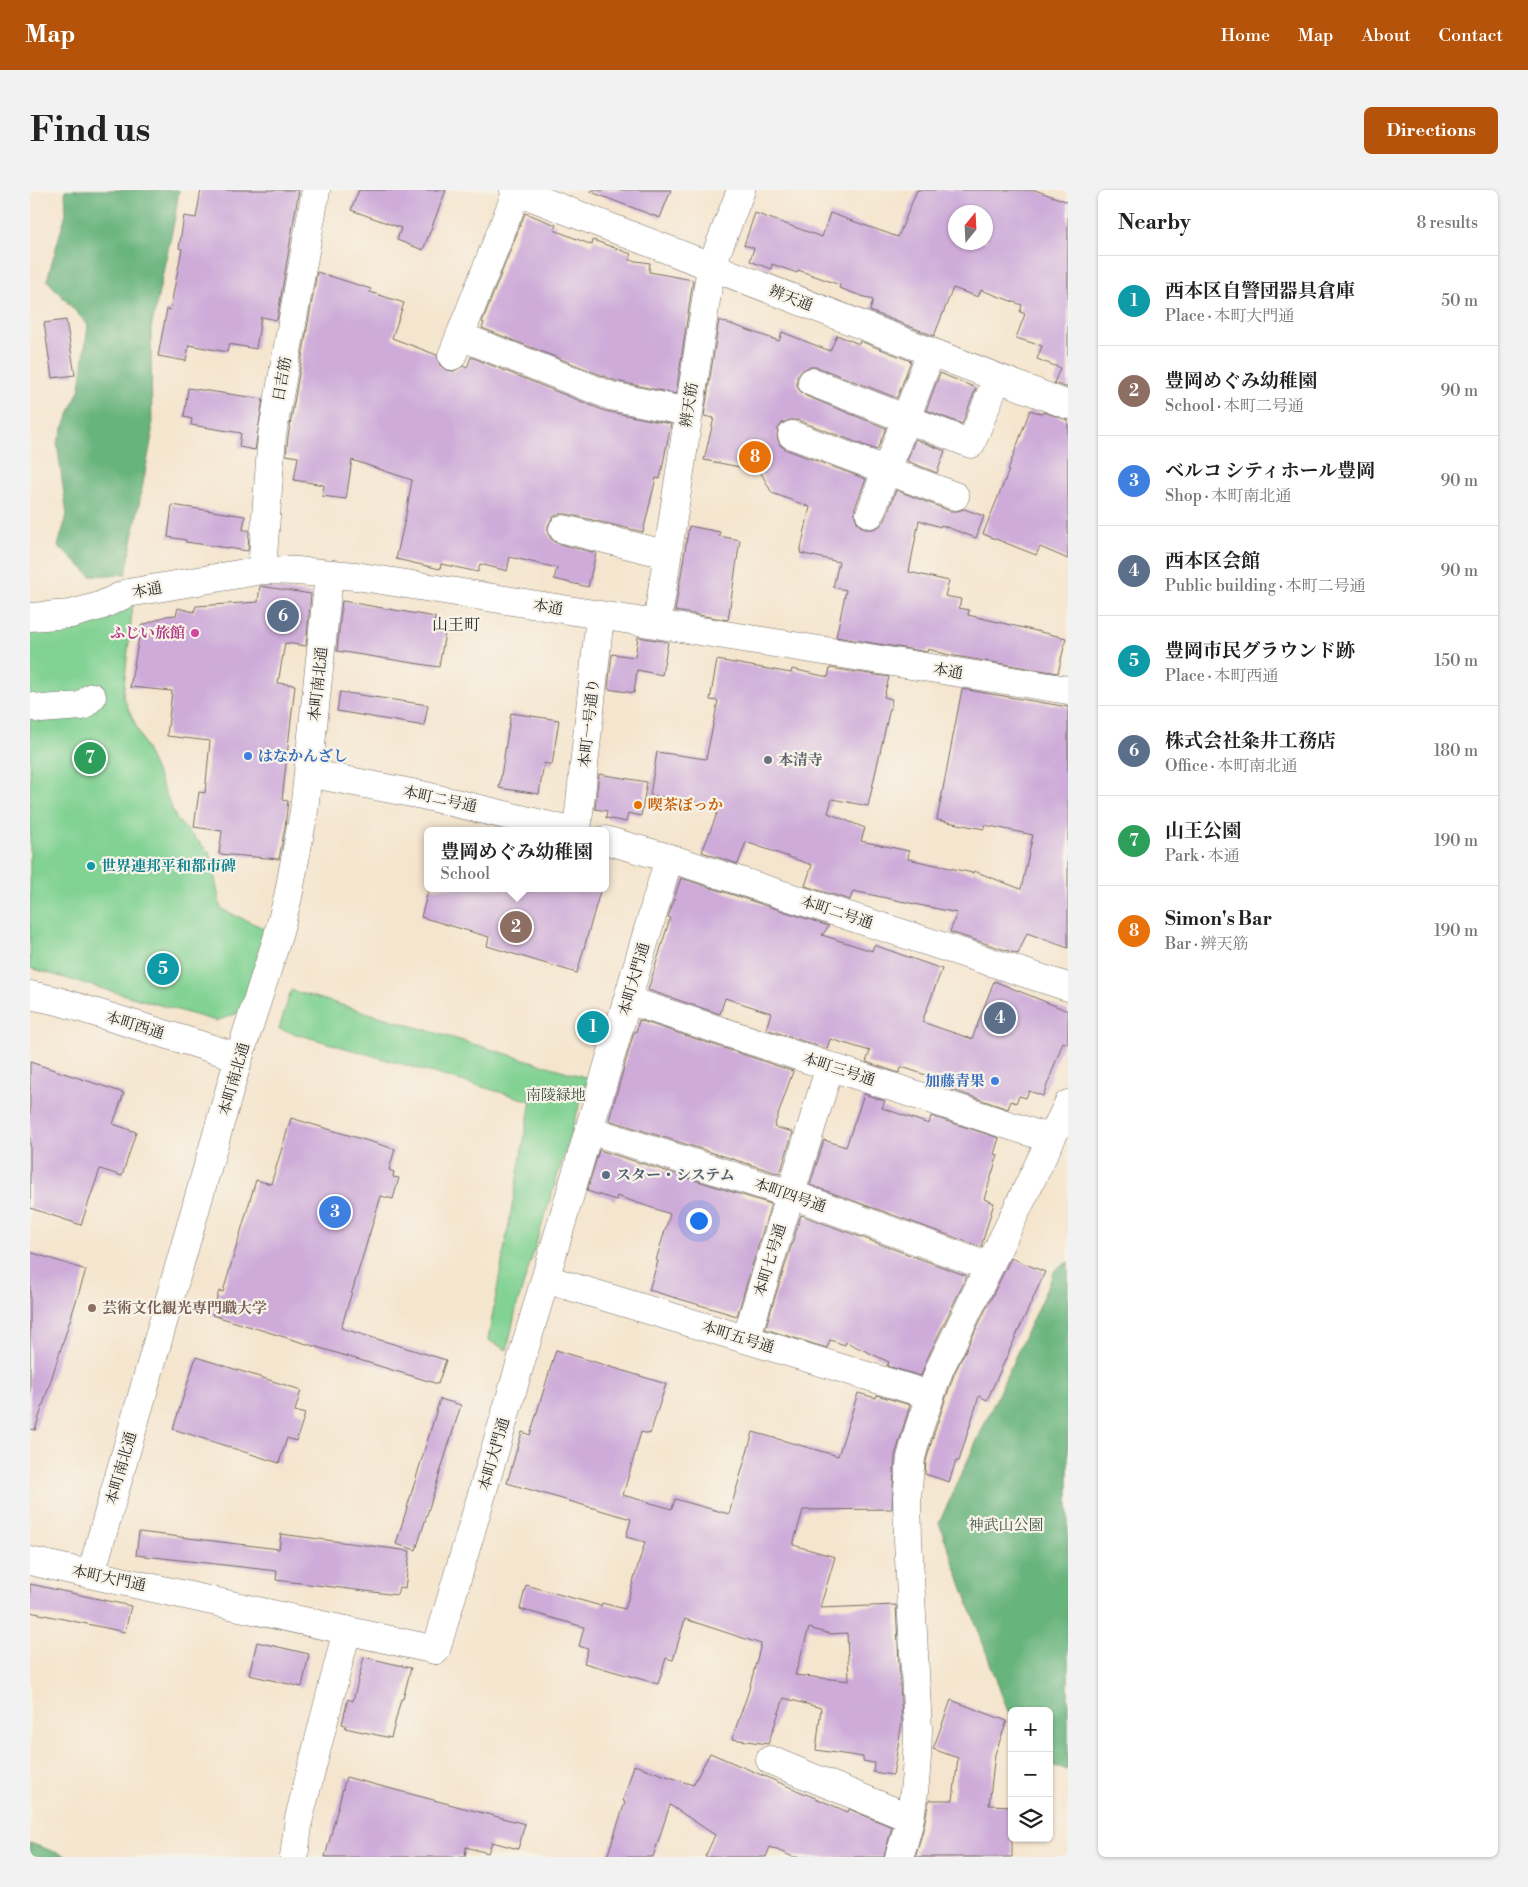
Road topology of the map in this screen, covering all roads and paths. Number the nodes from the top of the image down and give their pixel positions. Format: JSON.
{"nodes":[{"id":1,"x":316,"y":190,"type":"edge"},
{"id":2,"x":741,"y":190,"type":"edge"},
{"id":3,"x":515,"y":191,"type":"edge"},
{"id":4,"x":711,"y":267,"type":"junction"},
{"id":5,"x":931,"y":352,"type":"junction"},
{"id":6,"x":997,"y":378,"type":"junction"},
{"id":7,"x":812,"y":382,"type":"dead end"},
{"id":8,"x":1068,"y":405,"type":"edge"},
{"id":9,"x":688,"y":412,"type":"junction"},
{"id":10,"x":906,"y":419,"type":"junction"},
{"id":11,"x":792,"y":435,"type":"dead end"},
{"id":12,"x":887,"y":471,"type":"junction"},
{"id":13,"x":954,"y":496,"type":"dead end"},
{"id":14,"x":870,"y":514,"type":"dead end"},
{"id":15,"x":563,"y":529,"type":"dead end"},
{"id":16,"x":666,"y":554,"type":"junction"},
{"id":17,"x":262,"y":570,"type":"junction"},
{"id":18,"x":329,"y":574,"type":"junction"},
{"id":19,"x":600,"y":616,"type":"junction"},
{"id":20,"x":30,"y":617,"type":"edge"},
{"id":21,"x":657,"y":624,"type":"junction"},
{"id":22,"x":1068,"y":690,"type":"edge"},
{"id":23,"x":92,"y":698,"type":"dead end"},
{"id":24,"x":30,"y":706,"type":"edge"},
{"id":25,"x":308,"y":773,"type":"junction"},
{"id":26,"x":554,"y":827,"type":"edge"},
{"id":27,"x":577,"y":827,"type":"edge"},
{"id":28,"x":609,"y":841,"type":"edge"},
{"id":29,"x":669,"y":858,"type":"junction"},
{"id":30,"x":1068,"y":987,"type":"edge"},
{"id":31,"x":30,"y":995,"type":"edge"},
{"id":32,"x":628,"y":1000,"type":"junction"},
{"id":33,"x":240,"y":1057,"type":"junction"},
{"id":34,"x":830,"y":1066,"type":"junction"},
{"id":35,"x":1068,"y":1104,"type":"edge"},
{"id":36,"x":589,"y":1130,"type":"junction"},
{"id":37,"x":1051,"y":1139,"type":"junction"},
{"id":38,"x":790,"y":1194,"type":"junction"},
{"id":39,"x":989,"y":1267,"type":"junction"},
{"id":40,"x":546,"y":1279,"type":"junction"},
{"id":41,"x":746,"y":1339,"type":"junction"},
{"id":42,"x":930,"y":1395,"type":"junction"},
{"id":43,"x":30,"y":1561,"type":"edge"},
{"id":44,"x":91,"y":1574,"type":"junction"},
{"id":45,"x":347,"y":1630,"type":"junction"},
{"id":46,"x":770,"y":1760,"type":"dead end"},
{"id":47,"x":910,"y":1818,"type":"junction"},
{"id":48,"x":294,"y":1857,"type":"edge"},
{"id":49,"x":899,"y":1857,"type":"edge"}],
"edges":[{"from":1,"to":17,"type":"street","name":"日吉筋"},
{"from":2,"to":4,"type":"street","name":"辨天筋"},
{"from":3,"to":4,"type":"street","name":"辨天通"},
{"from":3,"to":9,"type":"street"},
{"from":4,"to":5,"type":"street","name":"辨天通"},
{"from":4,"to":9,"type":"street","name":"辨天筋"},
{"from":5,"to":6,"type":"street","name":"辨天通"},
{"from":5,"to":10,"type":"street"},
{"from":6,"to":8,"type":"street","name":"辨天通"},
{"from":6,"to":10,"type":"street"},
{"from":7,"to":10,"type":"street"},
{"from":9,"to":16,"type":"street","name":"辨天筋"},
{"from":10,"to":12,"type":"street"},
{"from":11,"to":12,"type":"street"},
{"from":12,"to":13,"type":"street"},
{"from":12,"to":14,"type":"street"},
{"from":15,"to":16,"type":"street"},
{"from":16,"to":21,"type":"street","name":"辨天筋"},
{"from":17,"to":18,"type":"street","name":"本通"},
{"from":17,"to":20,"type":"street","name":"本通"},
{"from":18,"to":19,"type":"street","name":"本通"},
{"from":18,"to":25,"type":"street","name":"本町南北通"},
{"from":19,"to":21,"type":"street","name":"本通"},
{"from":19,"to":27,"type":"street","name":"本町一号通り"},
{"from":21,"to":22,"type":"street","name":"本通"},
{"from":23,"to":24,"type":"street"},
{"from":25,"to":26,"type":"street","name":"本町二号通"},
{"from":25,"to":33,"type":"street","name":"本町南北通"},
{"from":28,"to":29,"type":"street","name":"本町二号通"},
{"from":29,"to":30,"type":"street","name":"本町二号通"},
{"from":29,"to":32,"type":"street","name":"本町大門通"},
{"from":31,"to":33,"type":"street","name":"本町西通"},
{"from":32,"to":34,"type":"street","name":"本町三号通"},
{"from":32,"to":36,"type":"street","name":"本町大門通"},
{"from":33,"to":44,"type":"street","name":"本町南北通"},
{"from":34,"to":37,"type":"street","name":"本町三号通"},
{"from":34,"to":38,"type":"street","name":"本町七号通"},
{"from":35,"to":37,"type":"street"},
{"from":36,"to":38,"type":"street","name":"本町四号通"},
{"from":36,"to":40,"type":"street","name":"本町大門通"},
{"from":37,"to":39,"type":"street"},
{"from":38,"to":39,"type":"street","name":"本町四号通"},
{"from":38,"to":41,"type":"street","name":"本町七号通"},
{"from":39,"to":42,"type":"street"},
{"from":40,"to":41,"type":"street","name":"本町五号通"},
{"from":40,"to":45,"type":"street","name":"本町大門通"},
{"from":41,"to":42,"type":"street","name":"本町五号通"},
{"from":42,"to":47,"type":"street"},
{"from":43,"to":44,"type":"street","name":"本町大門通"},
{"from":44,"to":45,"type":"street","name":"本町大門通"},
{"from":45,"to":48,"type":"street"},
{"from":46,"to":47,"type":"street"},
{"from":47,"to":49,"type":"street"}]}
